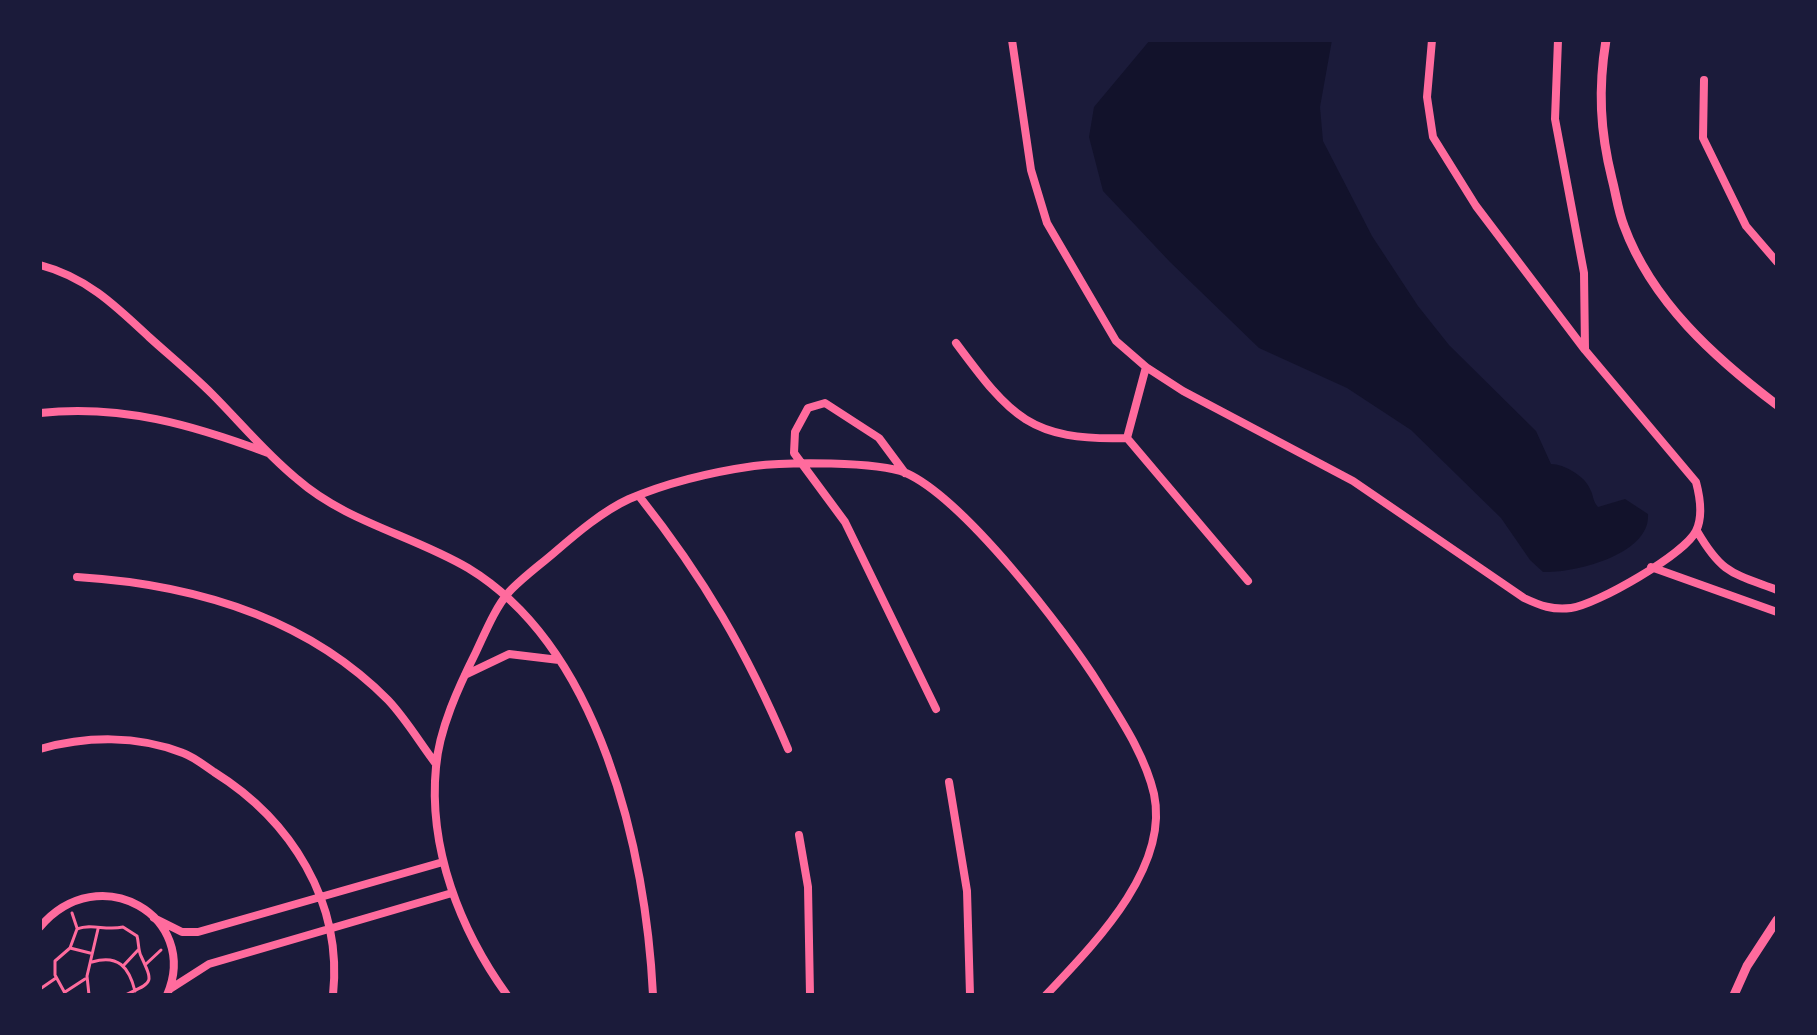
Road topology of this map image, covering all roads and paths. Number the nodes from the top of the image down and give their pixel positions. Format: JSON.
{"nodes":[{"id":1,"x":1012,"y":40,"type":"edge"},
{"id":2,"x":1432,"y":40,"type":"edge"},
{"id":3,"x":1558,"y":40,"type":"edge"},
{"id":4,"x":1606,"y":40,"type":"edge"},
{"id":5,"x":1704,"y":80,"type":"dead end"},
{"id":6,"x":1777,"y":262,"type":"edge"},
{"id":7,"x":40,"y":265,"type":"edge"},
{"id":8,"x":956,"y":343,"type":"dead end"},
{"id":9,"x":1585,"y":350,"type":"junction"},
{"id":10,"x":1146,"y":367,"type":"junction"},
{"id":11,"x":1777,"y":405,"type":"edge"},
{"id":12,"x":40,"y":413,"type":"edge"},
{"id":13,"x":1127,"y":438,"type":"junction"},
{"id":14,"x":272,"y":455,"type":"junction"},
{"id":15,"x":799,"y":462,"type":"junction"},
{"id":16,"x":905,"y":473,"type":"junction"},
{"id":17,"x":639,"y":496,"type":"junction"},
{"id":18,"x":1697,"y":531,"type":"junction"},
{"id":19,"x":1651,"y":567,"type":"junction"},
{"id":20,"x":77,"y":577,"type":"dead end"},
{"id":21,"x":1248,"y":581,"type":"dead end"},
{"id":22,"x":1777,"y":590,"type":"edge"},
{"id":23,"x":507,"y":594,"type":"junction"},
{"id":24,"x":1777,"y":612,"type":"edge"},
{"id":25,"x":559,"y":660,"type":"junction"},
{"id":26,"x":465,"y":675,"type":"junction"},
{"id":27,"x":936,"y":709,"type":"dead end"},
{"id":28,"x":40,"y":749,"type":"edge"},
{"id":29,"x":788,"y":749,"type":"dead end"},
{"id":30,"x":436,"y":764,"type":"junction"},
{"id":31,"x":949,"y":782,"type":"dead end"},
{"id":32,"x":799,"y":835,"type":"dead end"},
{"id":33,"x":443,"y":862,"type":"junction"},
{"id":34,"x":452,"y":893,"type":"junction"},
{"id":35,"x":322,"y":895,"type":"junction"},
{"id":36,"x":154,"y":918,"type":"junction"},
{"id":37,"x":1777,"y":920,"type":"edge"},
{"id":38,"x":40,"y":927,"type":"edge"},
{"id":39,"x":330,"y":928,"type":"junction"},
{"id":40,"x":98,"y":929,"type":"junction"},
{"id":41,"x":168,"y":941,"type":"junction"},
{"id":42,"x":70,"y":948,"type":"dead end"},
{"id":43,"x":139,"y":949,"type":"junction"},
{"id":44,"x":90,"y":953,"type":"junction"},
{"id":45,"x":92,"y":962,"type":"junction"},
{"id":46,"x":146,"y":964,"type":"junction"},
{"id":47,"x":124,"y":965,"type":"junction"},
{"id":48,"x":652,"y":977,"type":"junction"},
{"id":49,"x":56,"y":978,"type":"junction"},
{"id":50,"x":87,"y":978,"type":"junction"},
{"id":51,"x":40,"y":989,"type":"edge"},
{"id":52,"x":135,"y":991,"type":"junction"},
{"id":53,"x":168,"y":992,"type":"edge"},
{"id":54,"x":66,"y":994,"type":"edge"},
{"id":55,"x":89,"y":995,"type":"edge"},
{"id":56,"x":125,"y":995,"type":"edge"},
{"id":57,"x":333,"y":995,"type":"edge"},
{"id":58,"x":507,"y":995,"type":"edge"},
{"id":59,"x":645,"y":995,"type":"edge"},
{"id":60,"x":653,"y":995,"type":"edge"},
{"id":61,"x":810,"y":995,"type":"edge"},
{"id":62,"x":970,"y":995,"type":"edge"},
{"id":63,"x":1046,"y":995,"type":"edge"},
{"id":64,"x":1734,"y":995,"type":"edge"}],
"edges":[{"from":1,"to":10,"type":"street"},
{"from":2,"to":9,"type":"street"},
{"from":3,"to":9,"type":"street"},
{"from":4,"to":11,"type":"street"},
{"from":5,"to":6,"type":"street"},
{"from":7,"to":14,"type":"street"},
{"from":8,"to":13,"type":"street"},
{"from":9,"to":18,"type":"street"},
{"from":10,"to":13,"type":"street"},
{"from":10,"to":19,"type":"street"},
{"from":12,"to":14,"type":"street"},
{"from":13,"to":21,"type":"street"},
{"from":14,"to":23,"type":"street"},
{"from":15,"to":16,"type":"street"},
{"from":15,"to":16,"type":"street"},
{"from":15,"to":17,"type":"street"},
{"from":15,"to":27,"type":"street"},
{"from":16,"to":63,"type":"street"},
{"from":17,"to":23,"type":"street"},
{"from":17,"to":29,"type":"street"},
{"from":18,"to":19,"type":"street"},
{"from":18,"to":22,"type":"street"},
{"from":19,"to":24,"type":"street"},
{"from":20,"to":30,"type":"street"},
{"from":23,"to":25,"type":"street"},
{"from":23,"to":26,"type":"street"},
{"from":25,"to":26,"type":"street"},
{"from":25,"to":48,"type":"street"},
{"from":26,"to":30,"type":"street"},
{"from":28,"to":35,"type":"street"},
{"from":30,"to":33,"type":"street"},
{"from":31,"to":62,"type":"street"},
{"from":32,"to":61,"type":"street"},
{"from":33,"to":34,"type":"street"},
{"from":33,"to":35,"type":"street"},
{"from":34,"to":39,"type":"street"},
{"from":34,"to":58,"type":"street"},
{"from":35,"to":36,"type":"street"},
{"from":35,"to":39,"type":"street"},
{"from":36,"to":38,"type":"street"},
{"from":36,"to":41,"type":"street"},
{"from":37,"to":64,"type":"street"},
{"from":39,"to":53,"type":"street"},
{"from":39,"to":57,"type":"street"},
{"from":40,"to":43,"type":"path"},
{"from":40,"to":44,"type":"path"},
{"from":40,"to":49,"type":"path"},
{"from":41,"to":46,"type":"path"},
{"from":41,"to":53,"type":"street"},
{"from":42,"to":44,"type":"path"},
{"from":43,"to":46,"type":"path"},
{"from":43,"to":47,"type":"path"},
{"from":44,"to":45,"type":"path"},
{"from":45,"to":47,"type":"path"},
{"from":45,"to":50,"type":"path"},
{"from":46,"to":52,"type":"path"},
{"from":47,"to":52,"type":"path"},
{"from":48,"to":59,"type":"street"},
{"from":48,"to":60,"type":"street"},
{"from":49,"to":51,"type":"path"},
{"from":49,"to":54,"type":"path"},
{"from":50,"to":54,"type":"path"},
{"from":50,"to":55,"type":"path"},
{"from":52,"to":56,"type":"path"}]}
